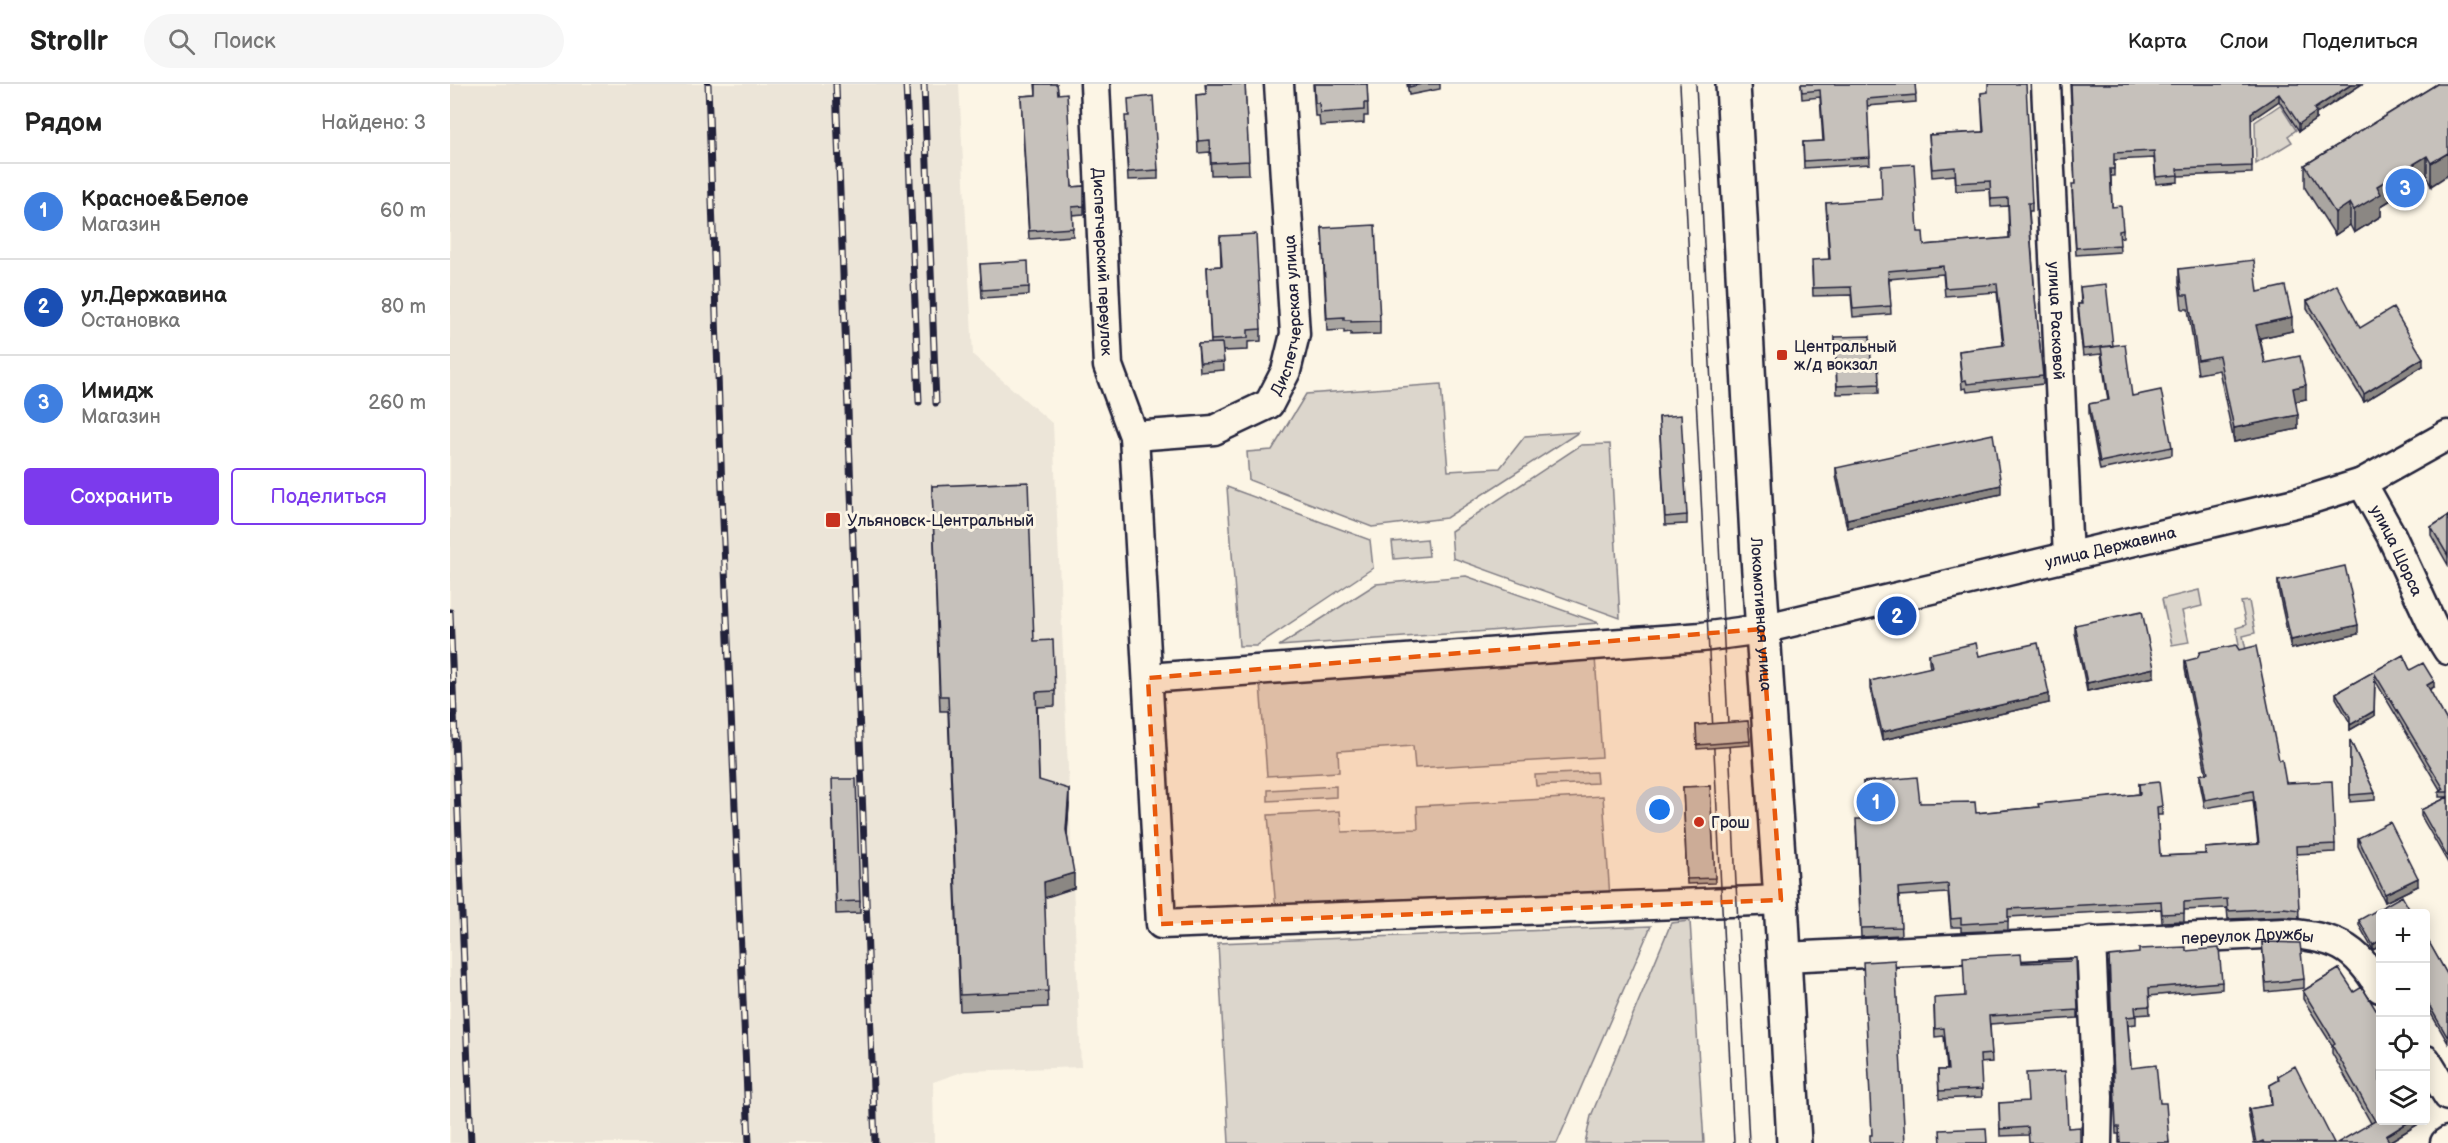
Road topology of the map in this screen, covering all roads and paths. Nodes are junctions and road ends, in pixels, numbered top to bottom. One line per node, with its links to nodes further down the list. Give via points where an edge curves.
1 (1095, 84): 6 (street, Диспетчерский переулок, via 1108,366)
2 (1279, 84): 6 (street, Диспетчерская улица, via 1295,334 1286,371 1269,404 1214,430)
3 (1732, 84): 9 (main road, Локомотивная улица)
4 (2046, 84): 8 (street, улица Расковой)
5 (2448, 435): 7 (street, улица Державина)
6 (1134, 436): 11 (street, Диспетчерский переулок)
7 (2362, 483): 8 (street, улица Державина, via 2308,500); 10 (street, улица Щорса)
8 (2068, 557): 9 (street, улица Державина)
9 (1762, 629): 11 (street, улица Державина); 12 (main road, Локомотивная улица)
10 (2448, 650)
11 (1148, 678): 12 (street, Диспетчерский переулок, via 1161,924)
12 (1781, 900): 14 (main road, Локомотивная улица)
13 (2091, 941): 14 (street, переулок Дружбы); 15 (street, переулок Дружбы, via 2285,933 2319,936 2356,954); 19 (street)
14 (1784, 957): 18 (main road, Локомотивная улица)
15 (2376, 981)
16 (2430, 1067): 17 (street)
17 (2448, 1096)
18 (1794, 1143)
19 (2097, 1143)

